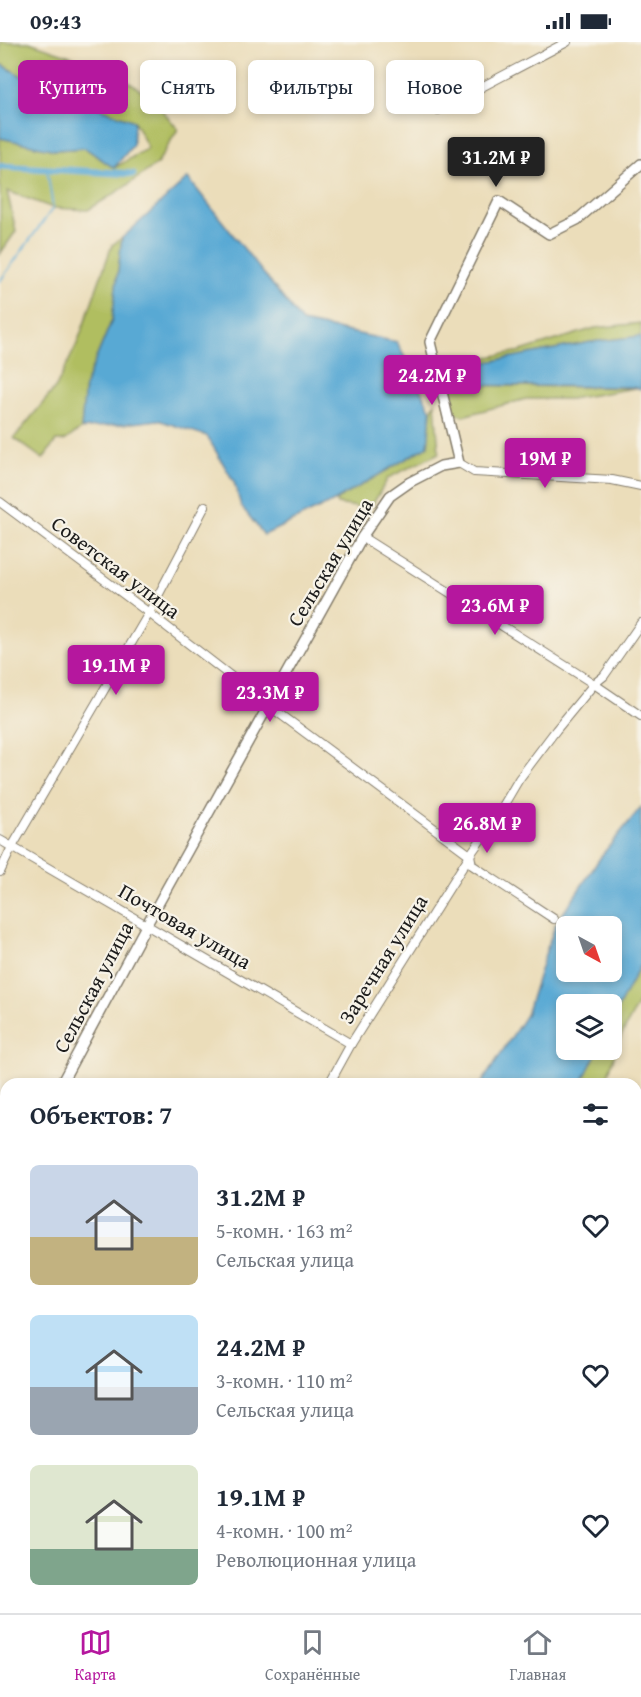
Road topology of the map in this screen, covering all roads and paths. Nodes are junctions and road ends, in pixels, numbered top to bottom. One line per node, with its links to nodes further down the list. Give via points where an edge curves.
1 (567, 42): 2 (street)
2 (484, 86)
3 (641, 164): 4 (street, via 577,220 549,234 499,201 430,342)
4 (459, 463): 5 (street, via 474,472 612,480); 8 (street, Сельская улица, via 441,466 390,496)
5 (641, 486)
6 (0, 502): 9 (street, Советская улица)
7 (205, 506): 9 (street)
8 (362, 537): 11 (street); 12 (street, Сельская улица)
9 (149, 614): 12 (street, Советская улица); 15 (street)
10 (641, 623): 11 (street, Заречная улица, via 604,676)
11 (594, 684): 13 (street); 16 (street, Заречная улица, via 519,779)
12 (268, 705): 16 (street, Советская улица); 19 (street, Сельская улица)
13 (641, 716)
14 (0, 840): 15 (street, Почтовая улица)
15 (12, 847): 17 (street); 19 (street, Почтовая улица)
16 (470, 855): 18 (street, Советская улица, via 472,865); 20 (street, Заречная улица)
17 (0, 872)
18 (554, 918)
19 (147, 924): 20 (street, Почтовая улица); 21 (street, Сельская улица)
20 (351, 1044): 22 (street, Заречная улица)
21 (64, 1078)
22 (332, 1078)

